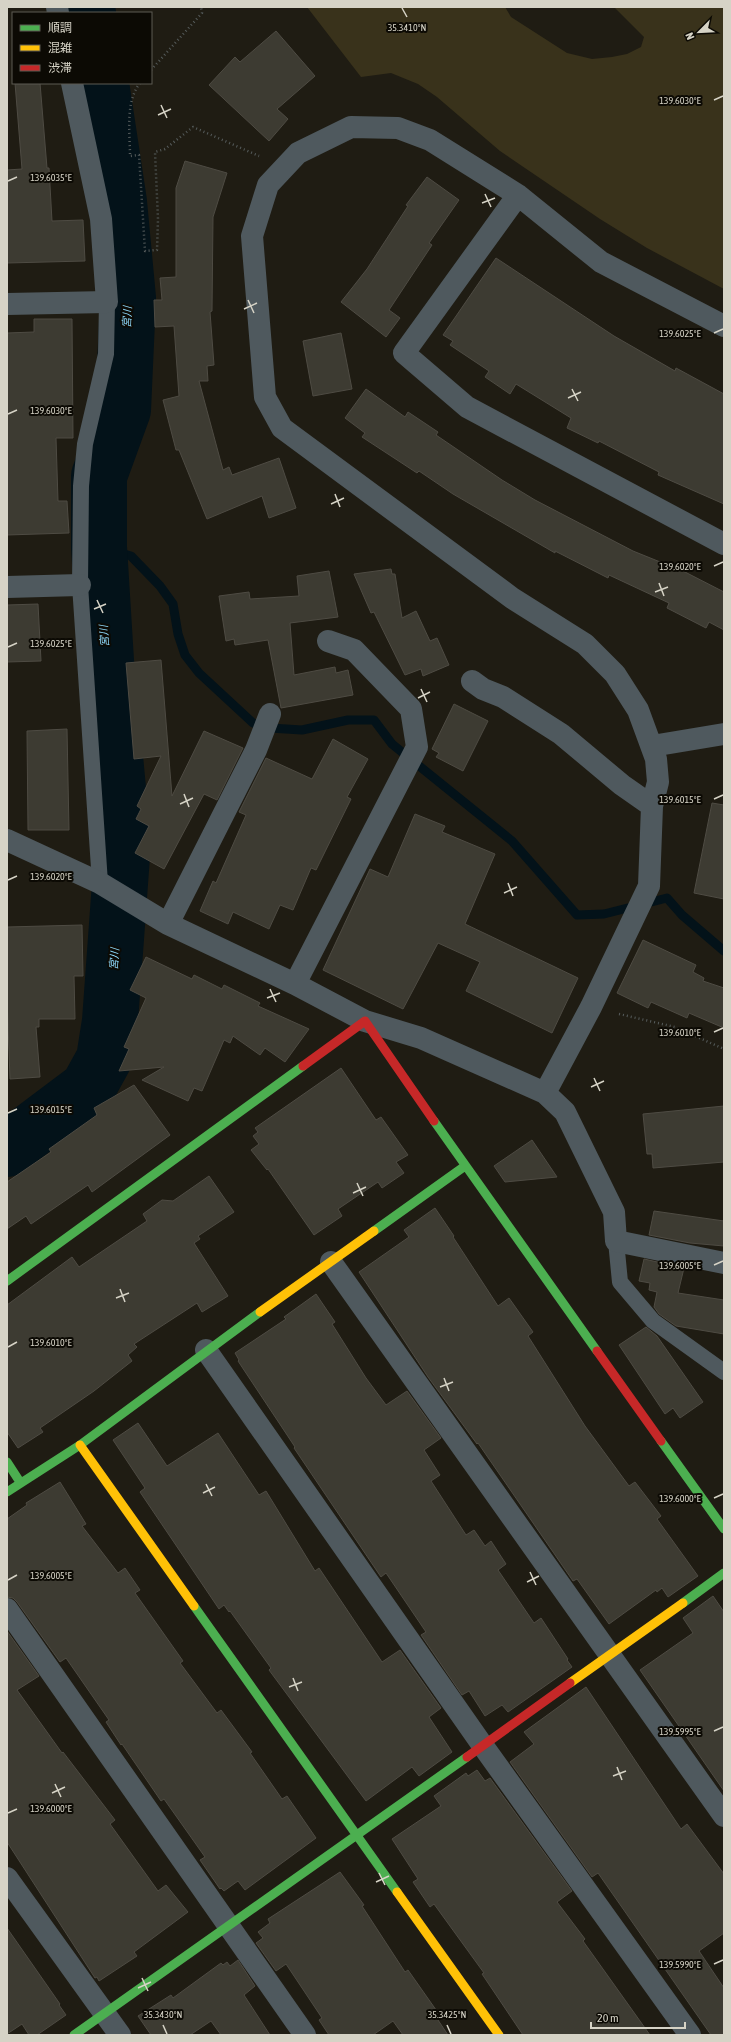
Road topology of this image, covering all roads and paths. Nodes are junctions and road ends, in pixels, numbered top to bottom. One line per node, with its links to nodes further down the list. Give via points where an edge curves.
1 (201, 7): 2 (path, via 202,13)
2 (152, 69)
3 (72, 84): 7 (street, via 101,219)
4 (139, 84): 5 (path, via 133,95 130,156 139,155 145,251 157,250 155,152 165,149 193,127)
5 (264, 159)
6 (518, 195): 9 (street, via 601,262); 10 (street, via 404,353 467,407); 17 (street, via 430,140 398,128 351,127 298,153 268,186 252,236 265,397 282,428 512,598 585,644 616,674 638,710)
7 (107, 302): 8 (street); 11 (lane, via 106,354 85,444 80,486)
8 (7, 304)
9 (724, 326)
10 (724, 544)
11 (80, 584): 12 (street); 20 (lane)
12 (7, 587)
13 (328, 641): 22 (street, via 354,650 411,709 417,747)
14 (472, 681): 18 (street, via 483,689 503,697 561,734 622,785)
15 (269, 717): 21 (street, via 256,750)
16 (724, 734): 17 (street)
17 (652, 746): 18 (street, via 658,782)
18 (652, 806): 23 (street, via 650,886)
19 (7, 840): 20 (street)
20 (103, 885): 21 (street)
21 (164, 922): 22 (street)
22 (295, 984): 24 (street)
23 (591, 1007): 25 (path, via 675,1027); 26 (street)
24 (365, 1021): 26 (street, via 421,1038); 27 (street); 31 (street)
25 (724, 1049)
26 (545, 1093): 28 (street, via 564,1112 614,1212)
27 (465, 1166): 29 (street); 38 (street)
28 (616, 1240): 30 (street); 33 (lane, via 620,1282 653,1321)
29 (331, 1262): 32 (street); 41 (street)
30 (724, 1263)
31 (7, 1281)
32 (206, 1350): 34 (street); 42 (street)
33 (724, 1372)
34 (80, 1445): 36 (street); 44 (street)
35 (7, 1462): 36 (street)
36 (20, 1482): 37 (street)
37 (7, 1492)
38 (724, 1529)
39 (724, 1573): 41 (street)
40 (7, 1609): 46 (street)
41 (610, 1656): 42 (street); 43 (street)
42 (483, 1746): 44 (street); 52 (street)
43 (724, 1816)
44 (357, 1836): 46 (street); 51 (street)
45 (7, 1878): 47 (street)
46 (227, 1926): 47 (street); 50 (street)
47 (104, 2014): 48 (street); 49 (street)
48 (74, 2035)
49 (120, 2035)
50 (304, 2035)
51 (499, 2035)
52 (690, 2035)

